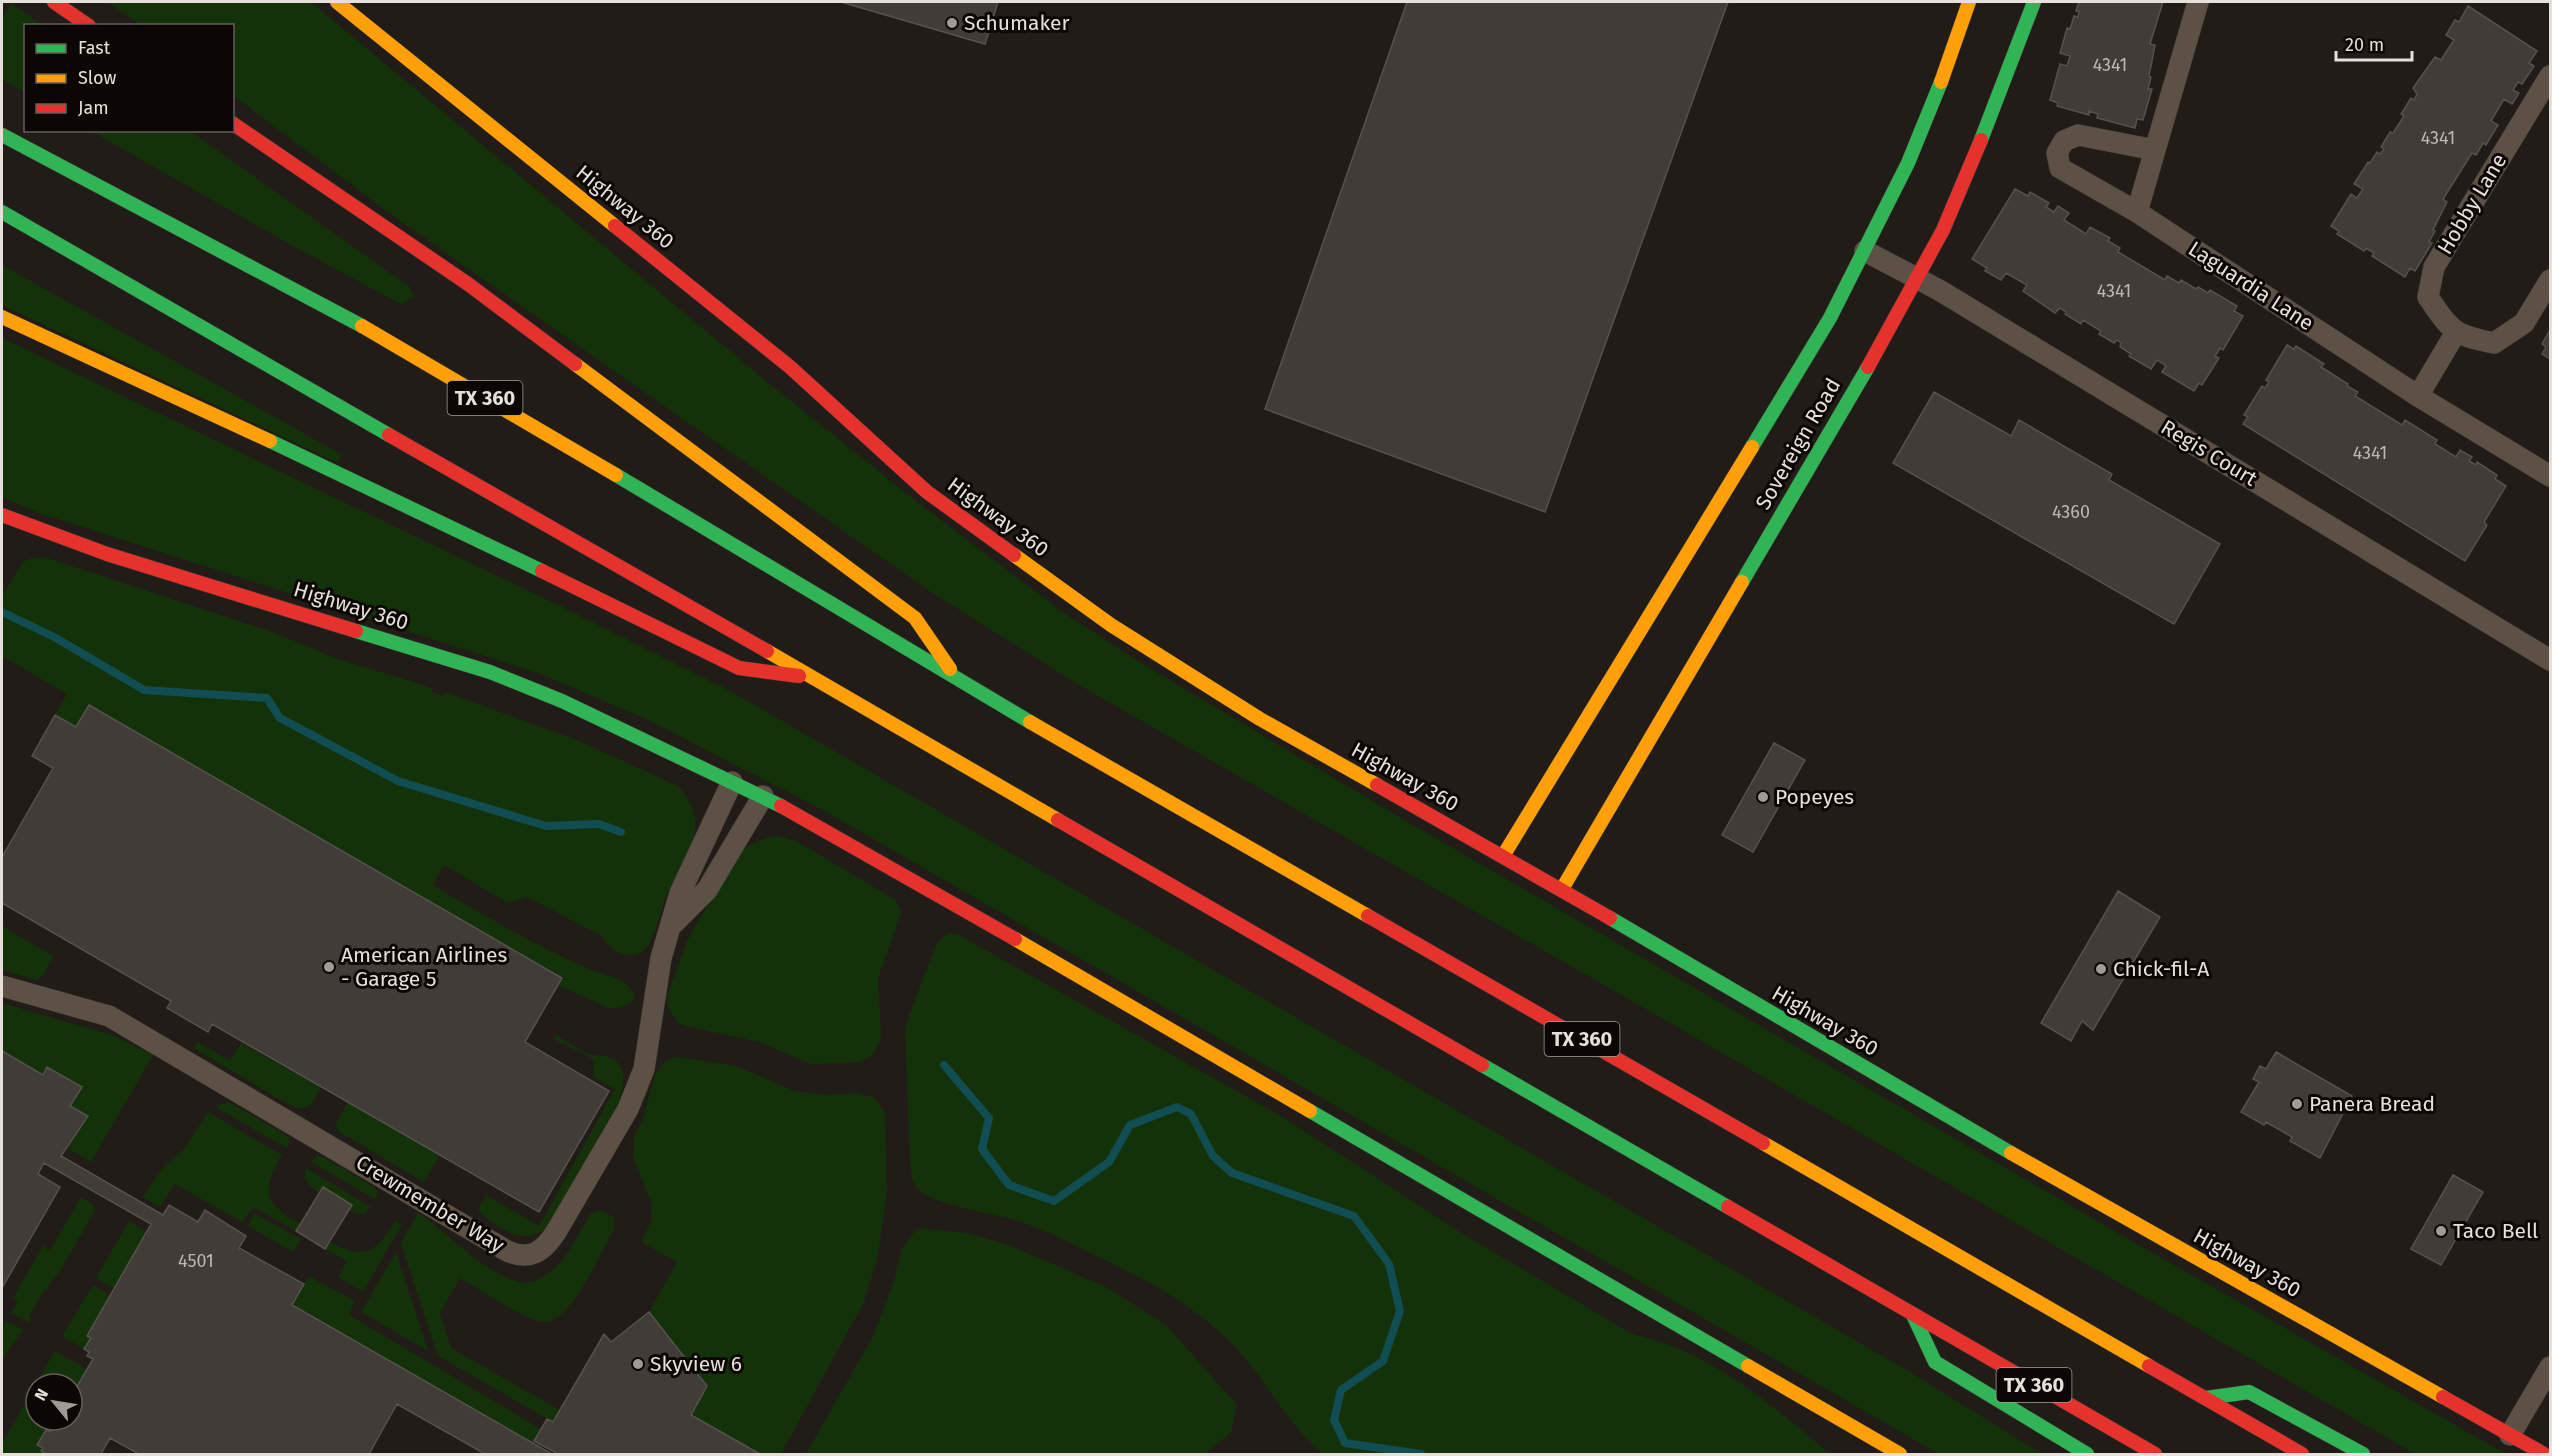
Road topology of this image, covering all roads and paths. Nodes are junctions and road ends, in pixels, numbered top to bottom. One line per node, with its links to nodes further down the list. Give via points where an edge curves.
1 (54, 2): 6 (main road)
2 (337, 2): 26 (main road, Highway 360, via 790,367 927,492 1111,625 1280,730)
3 (1969, 2): 13 (main road, Sovereign Road, via 1908,163)
4 (2034, 2): 14 (main road, Sovereign Road, via 1979,146 1943,230)
5 (2198, 2): 10 (street)
6 (86, 24)
7 (2550, 76): 17 (street, Hobby Lane, via 2434,267 2428,297)
8 (234, 124): 23 (main road, via 468,284 915,618)
9 (2, 135): 23 (main road, TX 360, via 358,324)
10 (2155, 150): 12 (street); 12 (street, Laguardia Lane, via 2078,135 2064,141 2058,153 2060,168)
11 (2, 212): 22 (main road, TX 360)
12 (2137, 212): 18 (street, Laguardia Lane)
13 (1865, 251): 14 (street, Regis Court); 26 (main road, Sovereign Road, via 1830,318)
14 (1917, 277): 21 (street, Regis Court); 27 (main road, Sovereign Road)
15 (2550, 280): 17 (street, via 2524,323 2494,343)
16 (2, 317): 22 (main road, via 369,487 739,668)
17 (2456, 332): 18 (street)
18 (2418, 396): 19 (street, Laguardia Lane)
19 (2550, 477)
20 (2, 515): 24 (main road, Highway 360, via 107,554 490,672)
21 (2550, 660)
22 (815, 679): 30 (main road, TX 360)
23 (958, 680): 32 (main road, TX 360)
24 (732, 782): 25 (main road, Highway 360); 28 (street, Crewmember Way, via 680,893)
25 (763, 796): 28 (street, Crewmember Way, via 707,890); 34 (main road, Highway 360)
26 (1503, 856): 27 (main road, Highway 360)
27 (1562, 889): 33 (main road, Highway 360, via 2076,1191)
28 (673, 924): 29 (street, Crewmember Way, via 661,958 644,1068 628,1109 548,1245 526,1256 507,1251 109,1016)
29 (2, 986)
30 (1913, 1315): 35 (main road, via 1935,1362); 36 (main road, TX 360)
31 (2550, 1367): 33 (street)
32 (2206, 1398): 37 (main road, TX 360); 38 (main road, via 2249,1392)
33 (2510, 1435): 39 (main road, Highway 360)
34 (1900, 1455)
35 (2087, 1455)
36 (2155, 1455)
37 (2302, 1455)
38 (2363, 1455)
39 (2544, 1455)

